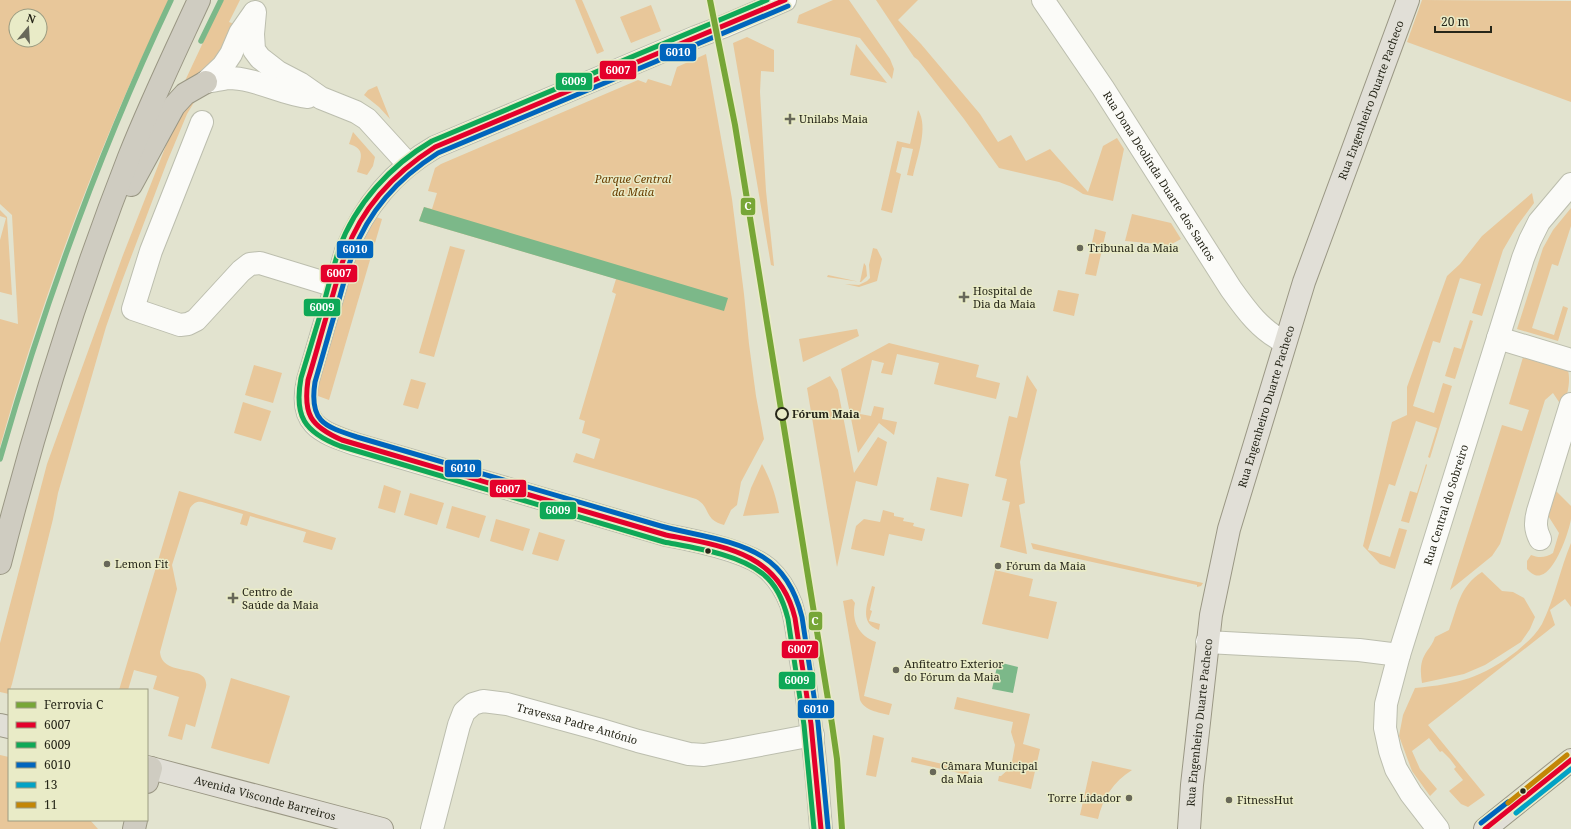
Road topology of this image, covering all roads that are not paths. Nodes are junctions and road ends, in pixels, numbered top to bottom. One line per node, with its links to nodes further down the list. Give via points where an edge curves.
1 (188, 0): 18 (highway, via 133,119 83,249 49,349)
2 (199, 0): 12 (highway, via 135,142)
3 (785, 0): 10 (street, via 435,147)
4 (1043, 0): 15 (street, Rua Dona Deolínda Duarte dos Santos, via 1107,94 1231,289 1267,332)
5 (1408, 0): 15 (main road, Rua Engenheiro Duarte Pacheco, via 1304,282)
6 (258, 6): 7 (street, via 223,66); 8 (street, via 253,34 254,50 278,72)
7 (206, 82): 8 (street, via 228,78 248,81 297,96); 12 (highway, via 180,99 168,115)
8 (321, 98): 10 (street, via 367,119)
9 (202, 122): 13 (street, via 151,251 133,309 180,325 188,324 199,317 250,264 260,263)
10 (408, 164): 13 (street, via 380,192 359,222)
11 (1571, 184): 14 (street, Rua Central do Sobreiro, via 1539,222 1530,240)
12 (89, 265): 20 (highway, via 29,451)
13 (335, 286): 23 (street, via 306,388 306,408 315,425 326,434 355,444 666,535 727,550 767,568 782,584 792,605)
14 (1498, 338): 16 (street); 22 (street, Rua Central do Sobreiro)
15 (1285, 342): 21 (main road, Rua Engenheiro Duarte Pacheco, via 1229,529 1217,582)
16 (1571, 360)
17 (1571, 404): 19 (street, via 1538,511 1535,525)
18 (0, 518)
19 (1540, 539)
20 (0, 563)
21 (1208, 642): 22 (street, via 1359,650); 29 (main road, Rua Engenheiro Duarte Pacheco, via 1192,785)
22 (1398, 655): 30 (street, Rua Central do Sobreiro, via 1386,704 1386,728 1390,751 1403,782)
23 (813, 735): 27 (street, Travessa Padre António, via 728,752 690,754 508,704 483,701 473,704 464,712); 28 (street)
24 (1571, 760): 31 (main road)
25 (148, 772): 26 (main road, Avenida Visconde Barreiros)
26 (382, 829)
27 (432, 829)
28 (821, 829)
29 (1190, 829)
30 (1438, 829)
31 (1485, 829)

